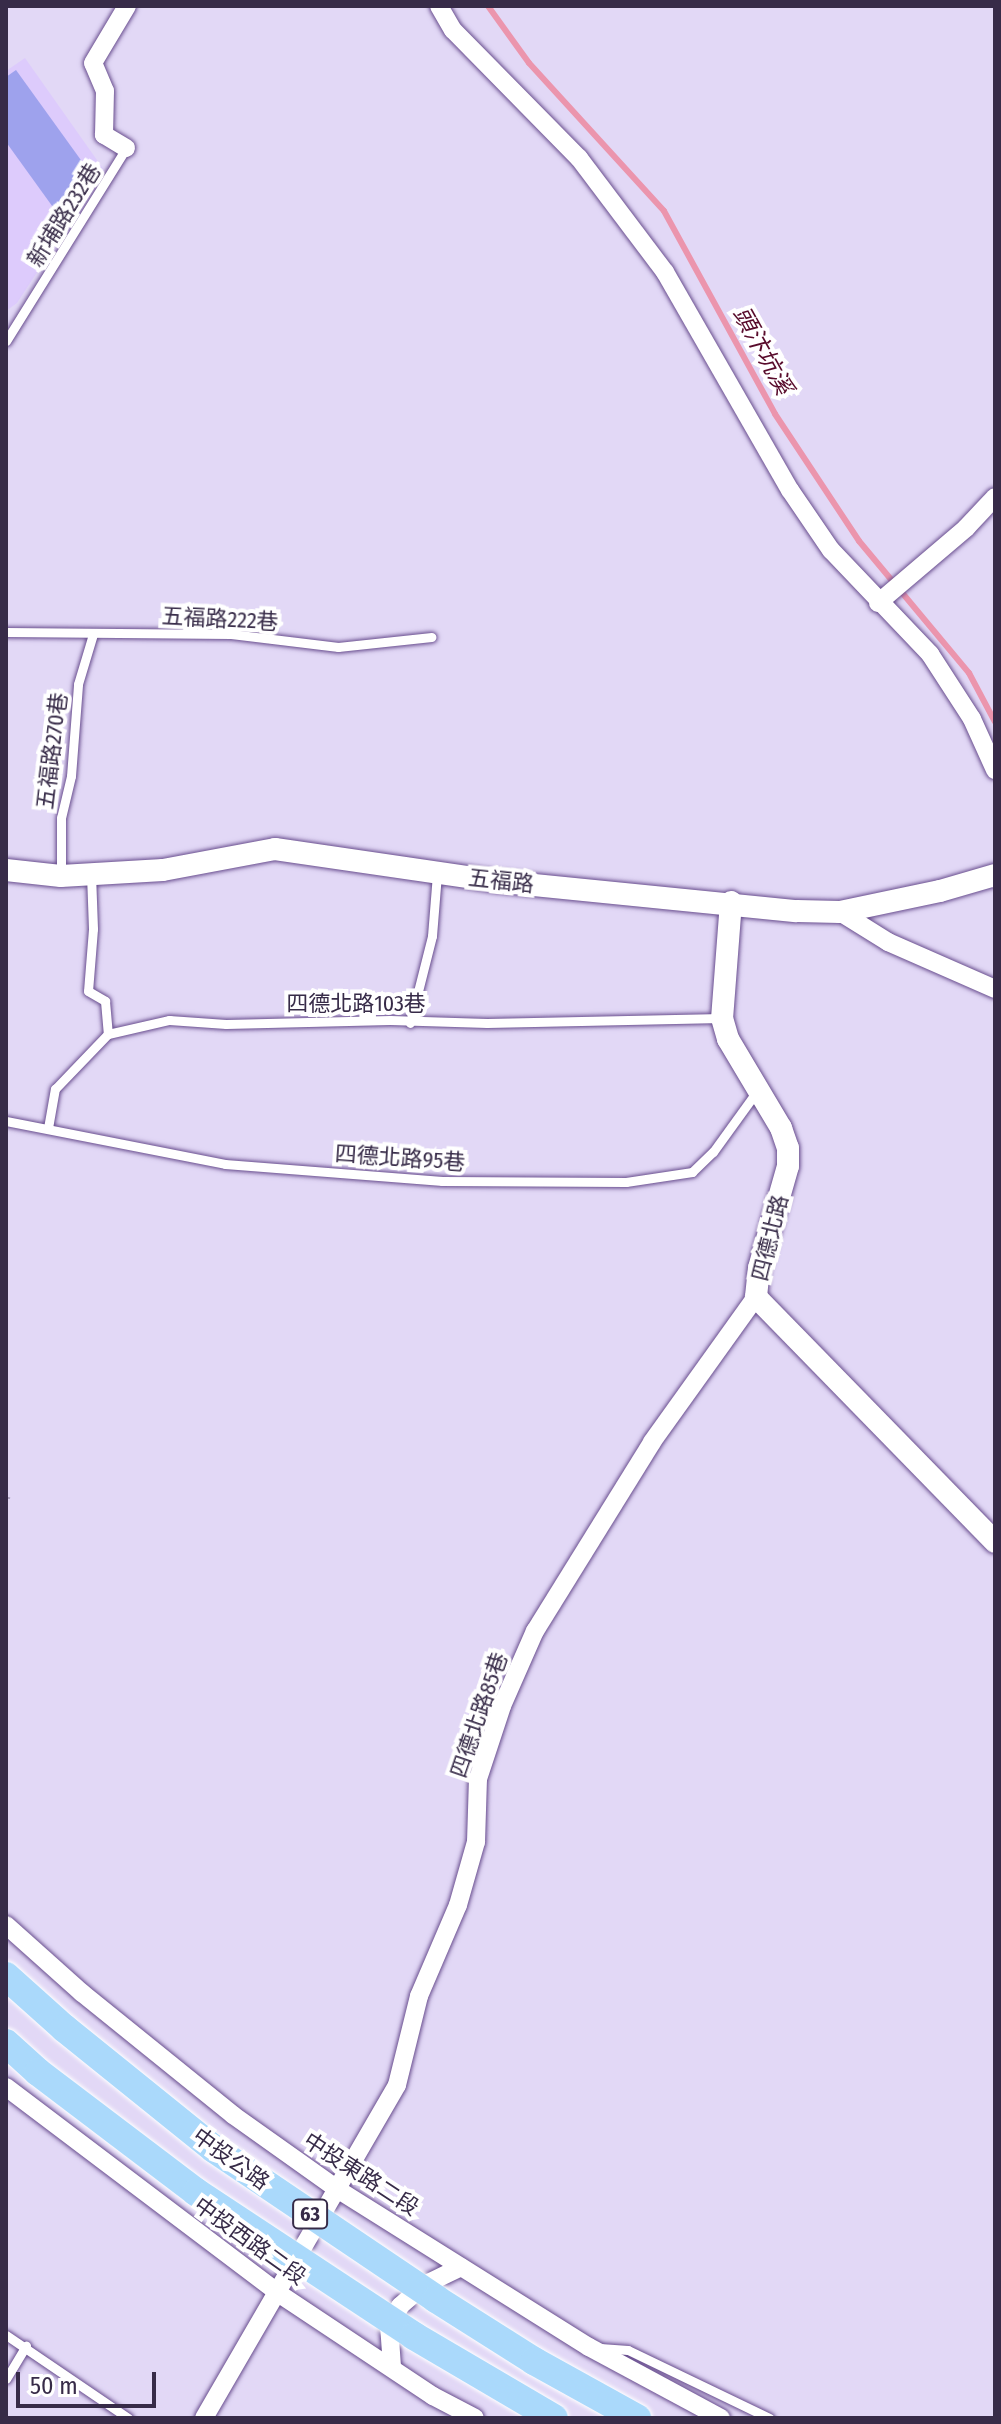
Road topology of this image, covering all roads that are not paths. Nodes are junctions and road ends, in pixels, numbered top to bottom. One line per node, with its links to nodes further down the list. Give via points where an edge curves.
1 (127, 6): 3 (street, via 93,63 105,91 104,135)
2 (439, 6): 6 (street, via 453,30 579,158 665,272 790,490 831,550)
3 (126, 148): 4 (lane, 新埔路232巷)
4 (6, 341)
5 (995, 497): 6 (street)
6 (878, 603): 10 (street, via 930,654 972,719)
7 (6, 632): 8 (lane, 五福路222巷)
8 (93, 634): 9 (lane, 五福路222巷, via 231,634 338,647); 15 (lane, 五福路270巷, via 78,684 71,776 61,818)
9 (431, 637)
10 (995, 770)
11 (6, 870): 15 (street, 五福路)
12 (91, 874): 13 (street, 五福路, via 163,870 275,849); 15 (street, 五福路); 21 (lane, via 88,991 105,1001)
13 (437, 874): 16 (street, 五福路); 20 (lane, via 432,936)
14 (995, 875): 17 (street, 五福路)
15 (61, 876)
16 (731, 902): 17 (street, 五福路); 19 (street, 四德北路)
17 (840, 912): 18 (street, via 888,942)
18 (995, 989)
19 (722, 1018): 20 (lane, 四德北路103巷); 22 (street, 四德北路)
20 (410, 1023): 21 (lane, 四德北路103巷, via 169,1020)
21 (108, 1034): 24 (lane, via 55,1089)
22 (757, 1091): 24 (lane, 四德北路95巷, via 692,1172 626,1182 442,1181 225,1164); 25 (street, 四德北路, via 781,1128 788,1157)
23 (6, 1121): 24 (lane, 四德北路95巷)
24 (48, 1128)
25 (756, 1297): 26 (street, 四德北路); 31 (street, 四德北路85巷, via 652,1442 535,1631 478,1779 476,1842 458,1905 419,1996 397,2085)
26 (995, 1542)
27 (6, 1925): 31 (street, 中投東路二段, via 233,2115)
28 (6, 1976): 45 (main road, 中投公路 / 63, bridge, via 214,2149 436,2299)
29 (6, 2043): 44 (main road, 中投公路 / 63, bridge, via 110,2129 208,2200 414,2336)
30 (6, 2087): 33 (street, 中投西路二段)
31 (337, 2189): 32 (street, 中投東路二段); 33 (street, 四德北路85巷)
32 (461, 2267): 36 (street, 中投東路二段); 37 (street, via 424,2285 400,2306 389,2328)
33 (278, 2293): 37 (street, 中投西路二段); 41 (street, 四德北路85巷)
34 (6, 2335): 35 (lane)
35 (26, 2346): 38 (lane); 40 (lane)
36 (589, 2347): 46 (street, 中投東路二段); 47 (lane, via 628,2350)
37 (392, 2367): 39 (street, 中投西路二段)
38 (6, 2379)
39 (433, 2396): 42 (lane); 43 (street, 中投西路二段)
40 (128, 2418)
41 (204, 2418)
42 (450, 2418)
43 (475, 2418)
44 (554, 2418)
45 (637, 2418)
46 (721, 2418)
47 (769, 2418)

